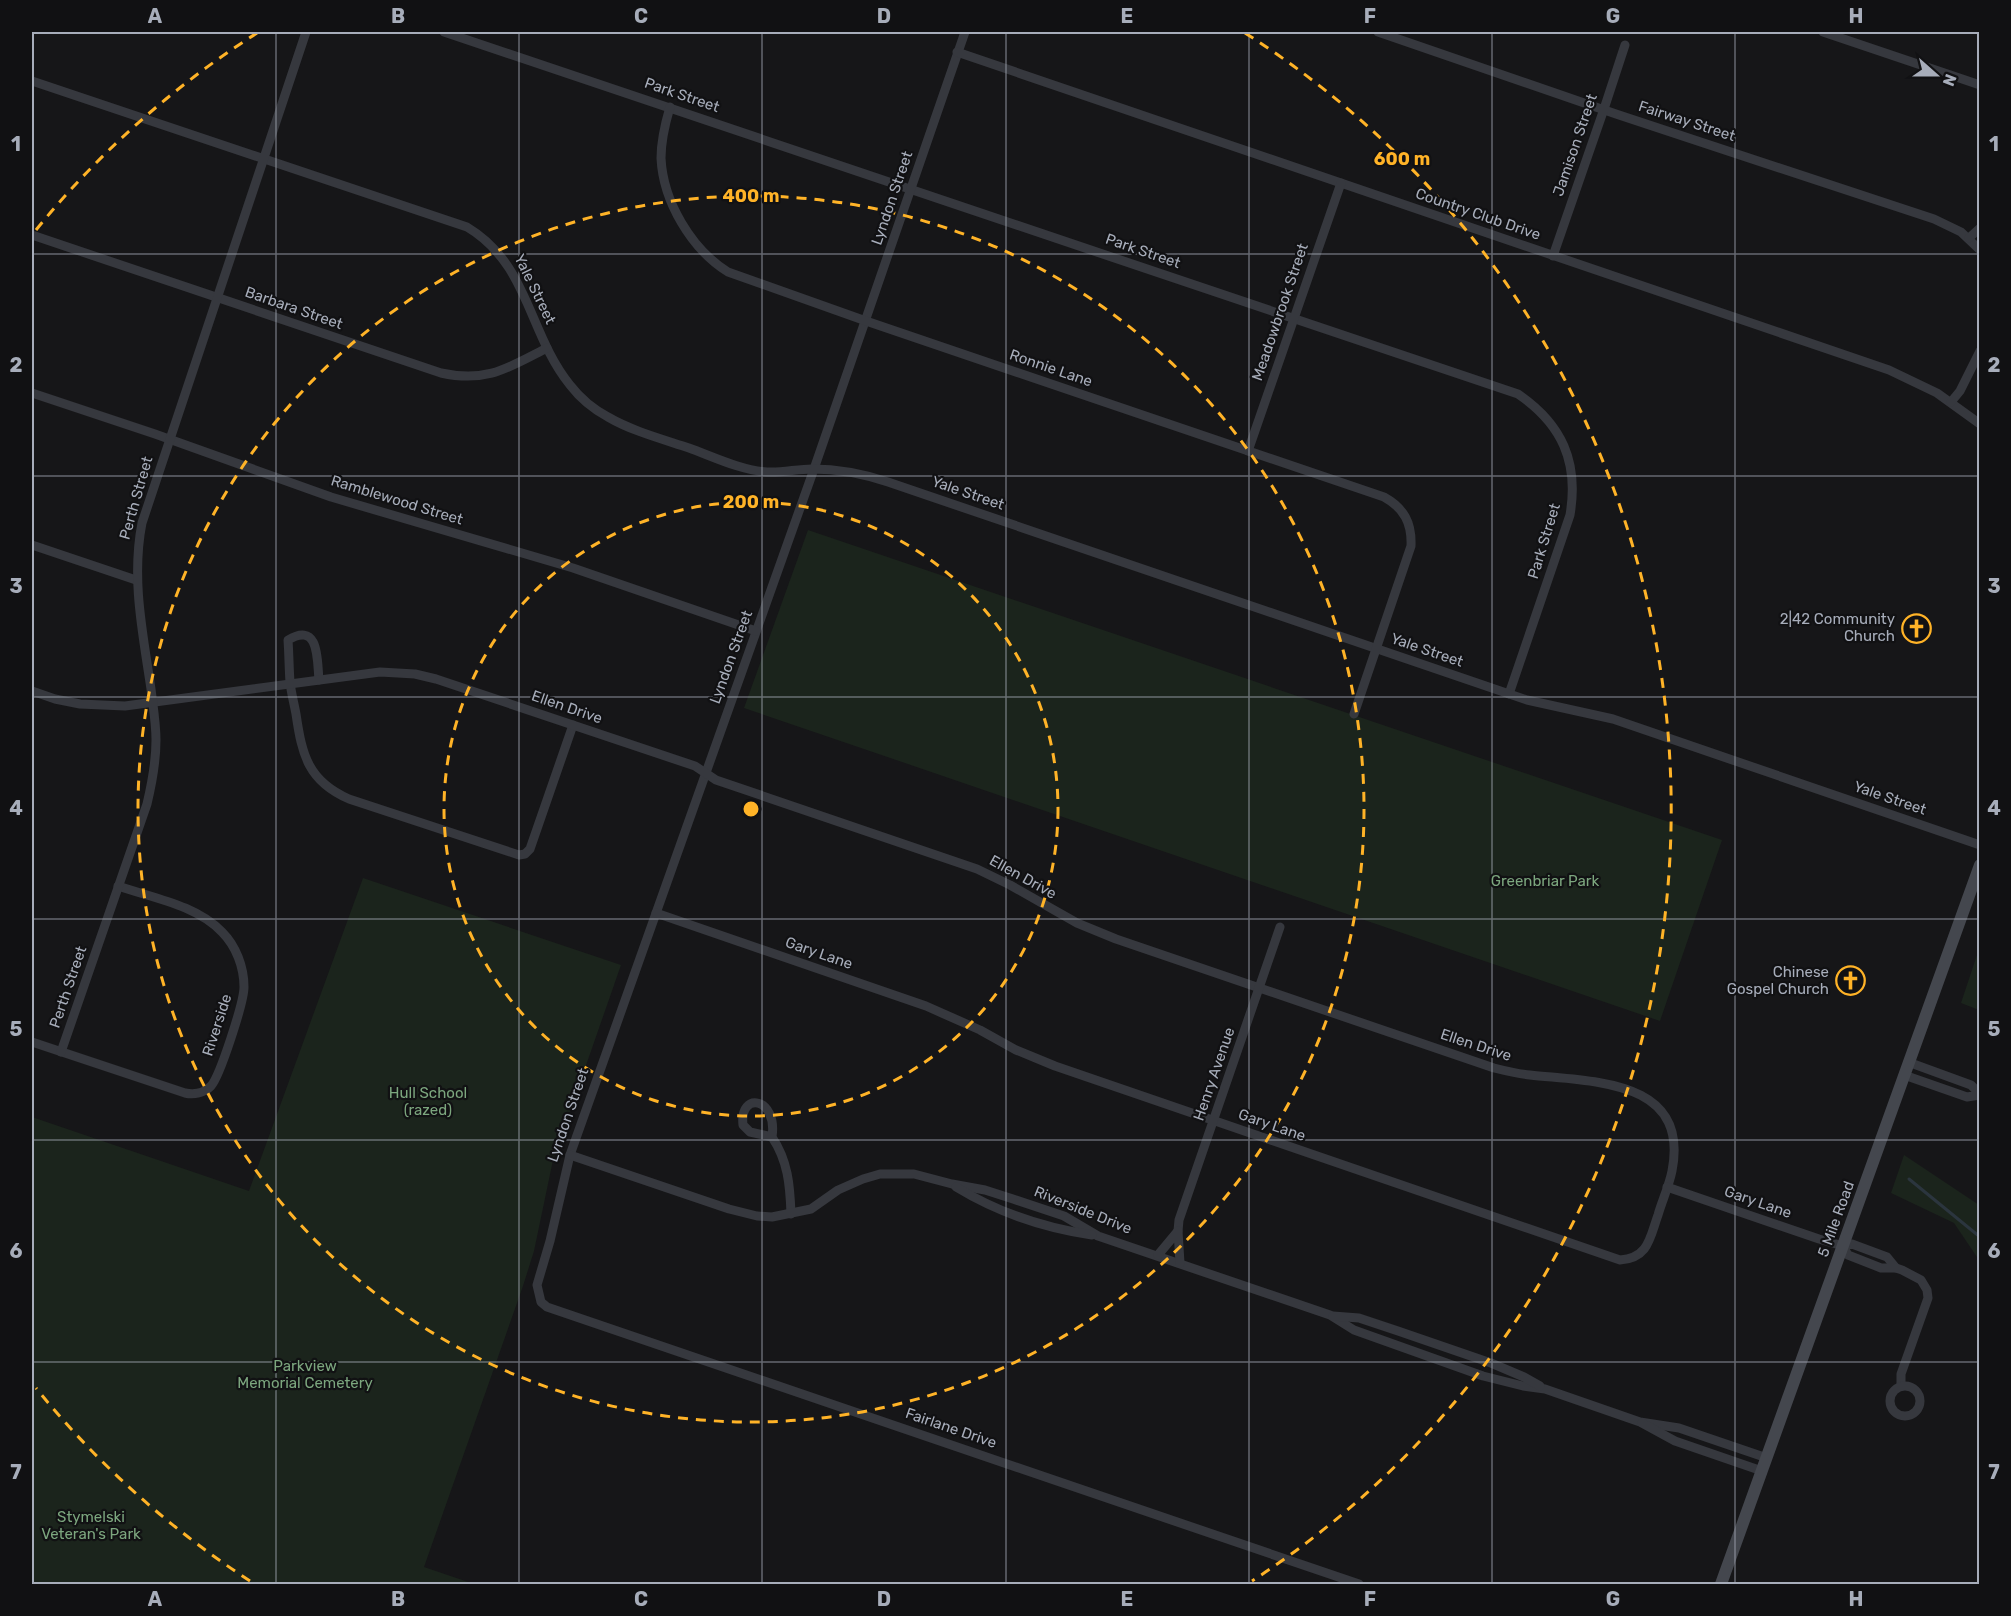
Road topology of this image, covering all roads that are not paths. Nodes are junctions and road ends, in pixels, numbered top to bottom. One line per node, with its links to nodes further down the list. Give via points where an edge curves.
1 (306, 32): 13 (street, Perth Street)
2 (444, 32): 6 (street, Park Street)
3 (965, 32): 8 (street, Lyndon Street)
4 (1378, 32): 12 (street, Fairway Street)
5 (1822, 32): 10 (street)
6 (457, 34): 11 (street, Park Street)
7 (1624, 45): 12 (street, Jamison Street)
8 (957, 52): 14 (street, Country Club Drive); 15 (street, Lyndon Street)
9 (32, 81): 13 (street, Yale Street)
10 (1980, 85)
11 (670, 107): 15 (street, Park Street); 23 (street, Ronnie Lane, via 662,140 663,173 681,221 700,250 737,276)
12 (1604, 110): 18 (street, Fairway Street, via 1934,219); 20 (street, Jamison Street)
13 (264, 159): 21 (street, Perth Street); 24 (street, Yale Street, via 477,232 496,249 514,274)
14 (1341, 183): 20 (street, Country Club Drive); 22 (street, Meadowbrook Street)
15 (911, 188): 22 (street, Park Street); 23 (street, Lyndon Street)
16 (1980, 228): 18 (street)
17 (32, 235): 21 (street, Barbara Street)
18 (1969, 238): 19 (street, Fairway Street)
19 (1980, 250)
20 (1553, 256): 27 (street, Country Club Drive, via 1889,370)
21 (218, 298): 24 (street, Barbara Street, via 455,376 493,374); 29 (street, Perth Street)
22 (1294, 318): 30 (street, Meadowbrook Street); 39 (street, Park Street, via 1518,394 1542,412 1557,432 1572,470 1570,515)
23 (866, 321): 30 (street, Ronnie Lane); 31 (street, Lyndon Street)
24 (547, 348): 31 (street, Yale Street, via 577,393 620,423 748,469)
25 (1980, 351): 27 (street)
26 (32, 393): 29 (street, Ramblewood Street)
27 (1952, 402): 28 (street, Country Club Drive)
28 (1980, 424)
29 (170, 439): 33 (street, Perth Street, via 142,523); 34 (street, Ramblewood Street, via 349,502 573,568)
30 (1248, 451): 35 (street, Ronnie Lane, via 1384,497 1407,517 1411,546)
31 (814, 469): 34 (street, Lyndon Street); 35 (street, Yale Street, via 888,482)
32 (32, 545): 33 (street)
33 (136, 580): 40 (street, Perth Street)
34 (756, 631): 43 (street, Lyndon Street)
35 (1377, 649): 39 (street, Yale Street); 41 (street)
36 (319, 680): 37 (street, Ellen Drive); 37 (street, via 316,646 307,636 299,636 288,640); 42 (street, Ellen Drive, via 380,672 415,674)
37 (290, 684): 40 (street, Ellen Drive); 42 (street, via 303,753 313,772 328,787 349,799 519,855 530,849)
38 (32, 691): 40 (street, Ellen Drive, via 80,704)
39 (1509, 694): 44 (street, Yale Street, via 1613,719)
40 (152, 703): 46 (street, Perth Street, via 156,740 153,780)
41 (1354, 714)
42 (573, 725): 43 (street, Ellen Drive)
43 (705, 772): 47 (street, Lyndon Street); 49 (street, Ellen Drive, via 715,779 977,869 1091,930)
44 (1980, 845)
45 (1980, 864): 52 (main road, 5 Mile Road)
46 (118, 886): 51 (street, Perth Street); 51 (street, Riverside, via 197,914 224,933 243,974 238,1019 214,1082 197,1094)
47 (656, 913): 55 (street, Gary Lane, via 926,1005 1036,1058); 57 (street, Lyndon Street)
48 (1280, 927): 49 (street, Henry Avenue)
49 (1260, 988): 55 (street, Henry Avenue); 59 (street, Ellen Drive, via 1494,1068 1598,1081 1640,1094 1660,1108 1674,1137)
50 (32, 1042): 51 (street)
51 (61, 1052)
52 (1908, 1062): 53 (main road, 5 Mile Road); 54 (street, via 1971,1085)
53 (1904, 1075): 54 (street, via 1967,1097); 63 (main road, 5 Mile Road)
54 (1980, 1095)
55 (1213, 1121): 59 (street, Gary Lane, via 1620,1260 1636,1257 1646,1248); 61 (street, Henry Avenue)
56 (772, 1137): 60 (street, via 787,1167)
57 (570, 1155): 60 (street, Riverside Drive, via 743,1213 772,1217); 66 (street, Lyndon Street, via 537,1285)
58 (952, 1184): 60 (street, Riverside Drive, via 914,1174 880,1174 838,1190 811,1209); 62 (street, Riverside Drive, via 986,1190 1064,1216); 62 (street, via 982,1202 1021,1217 1061,1231)
59 (1667, 1186): 63 (street, Gary Lane)
60 (791, 1214)
61 (1178, 1231): 64 (street, Henry Avenue); 65 (street, Henry Avenue)
62 (1098, 1236): 64 (street, Riverside Drive)
63 (1843, 1246): 68 (street, Gary Lane, via 1848,1255 1881,1268 1896,1268 1921,1280 1927,1290 1928,1298 1901,1374); 71 (main road, 5 Mile Road)
64 (1158, 1255): 65 (street, Riverside Drive)
65 (1180, 1263): 67 (street, Riverside Drive)
66 (538, 1295): 73 (street, Fairlane Drive, via 548,1307)
67 (1330, 1316): 69 (street, Riverside Drive, via 1354,1330 1472,1372); 69 (street, Riverside Drive, via 1359,1318 1398,1331 1491,1363)
68 (1901, 1386)
69 (1545, 1389): 70 (street, Riverside Drive)
70 (1640, 1422): 71 (street, Riverside Drive, via 1679,1428); 72 (street, Riverside Drive, via 1675,1441)
71 (1767, 1458): 72 (main road, 5 Mile Road)
72 (1762, 1471): 74 (main road, 5 Mile Road)
73 (1359, 1584)
74 (1721, 1584)

